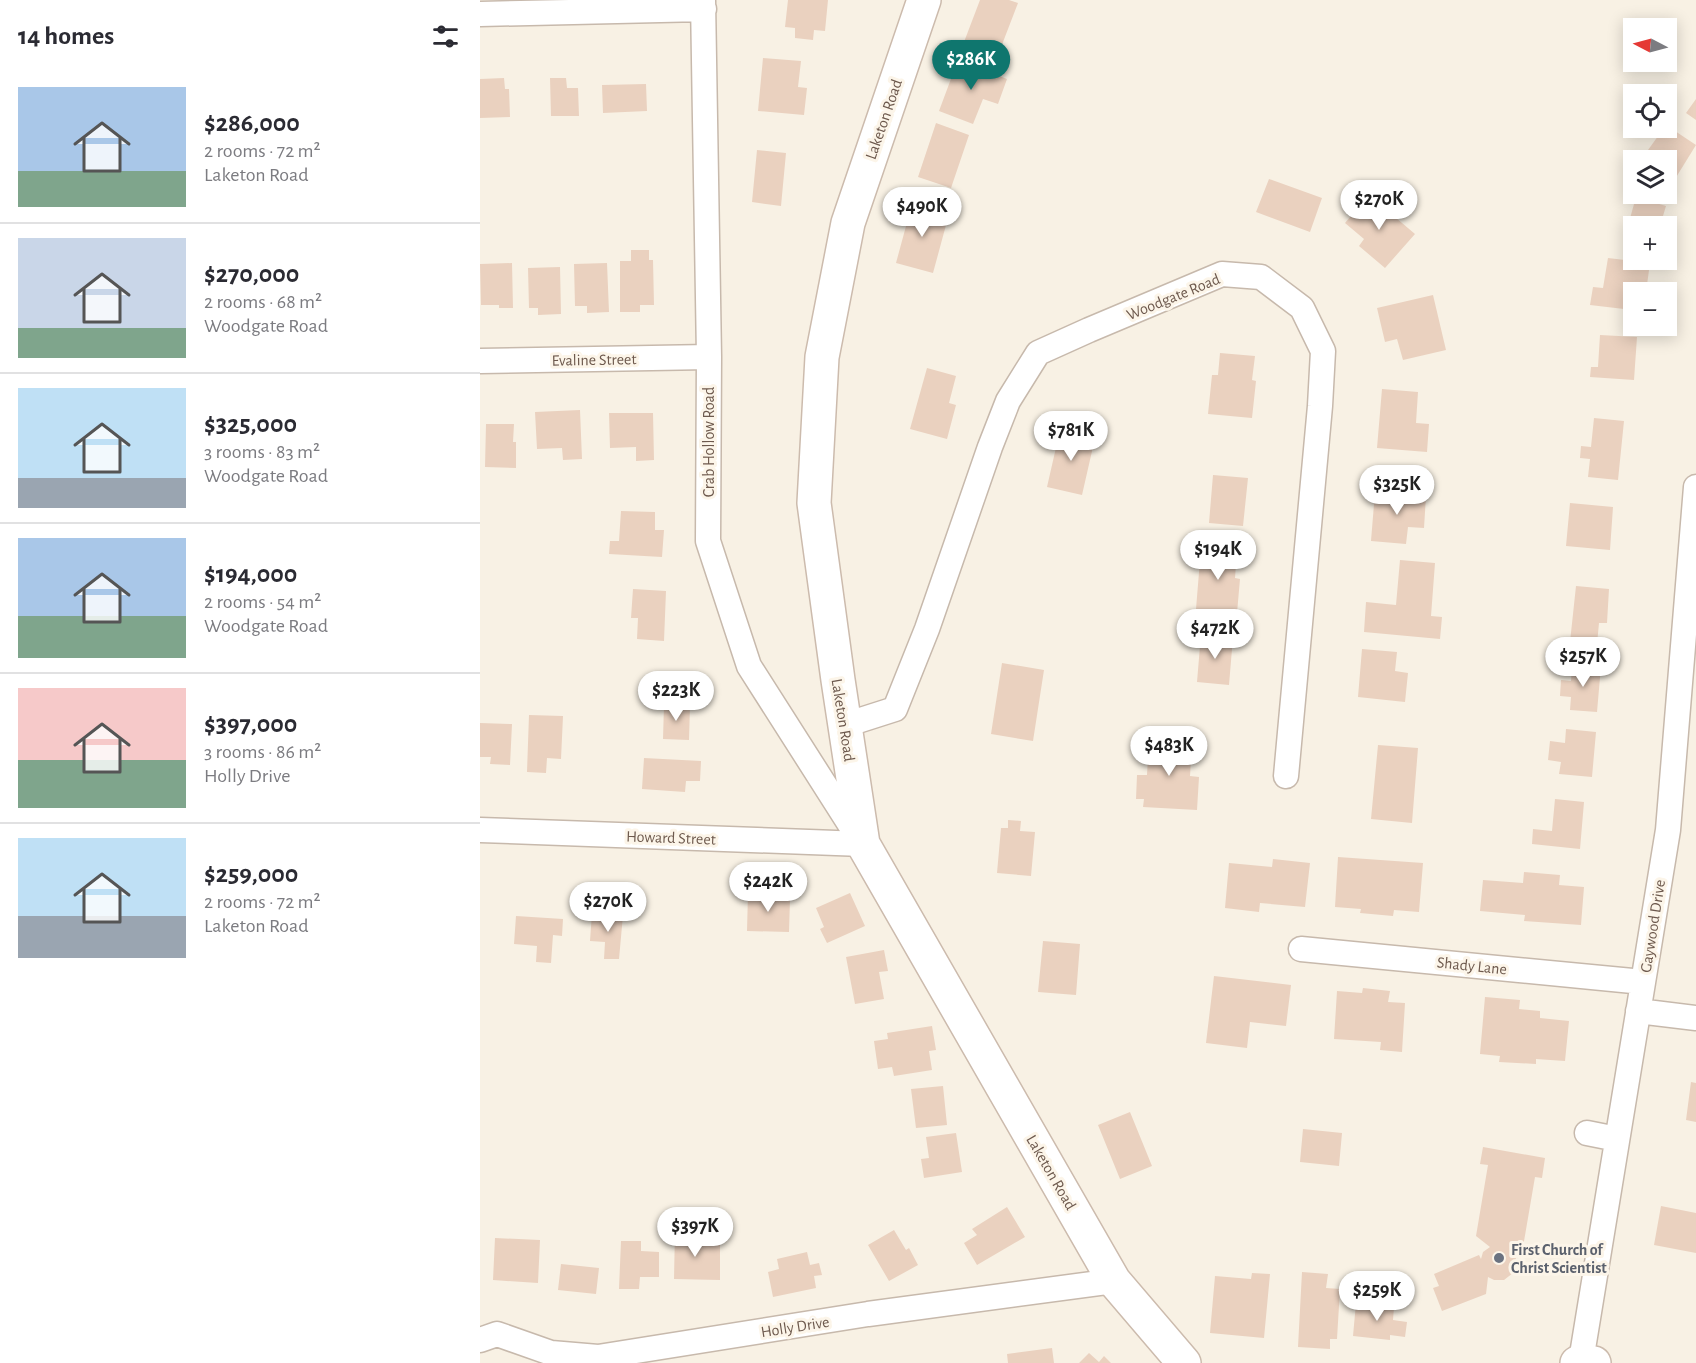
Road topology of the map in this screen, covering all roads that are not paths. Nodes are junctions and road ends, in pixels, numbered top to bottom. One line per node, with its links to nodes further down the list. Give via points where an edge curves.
1 (924, 0): 7 (street, Laketon Road, via 848,223 822,357 814,503)
2 (704, 4): 3 (street); 4 (street, Crab Hollow Road)
3 (480, 14)
4 (709, 357): 5 (street, Evaline Street); 10 (street, Crab Hollow Road, via 708,541 749,666)
5 (480, 361)
6 (1696, 487): 12 (street, Gaywood Drive, via 1668,830)
7 (845, 725): 8 (street, Woodgate Road, via 895,708 1008,401 1038,353 1222,274 1261,277 1302,308 1323,351); 10 (street, Laketon Road)
8 (1286, 776)
9 (480, 830): 10 (street, Howard Street)
10 (863, 844): 17 (street, Laketon Road)
11 (1301, 949): 12 (street, Shady Lane)
12 (1643, 982): 13 (street, Gaywood Drive)
13 (1638, 1011): 14 (street); 16 (street, Gaywood Drive)
14 (1696, 1018)
15 (1587, 1133): 16 (street)
16 (1617, 1139): 19 (street, Gaywood Drive)
17 (1114, 1281): 18 (street, Holly Drive, via 868,1314 598,1357 551,1353 496,1334); 20 (street, Laketon Road)
18 (480, 1340)
19 (1584, 1362)
20 (1184, 1363)

